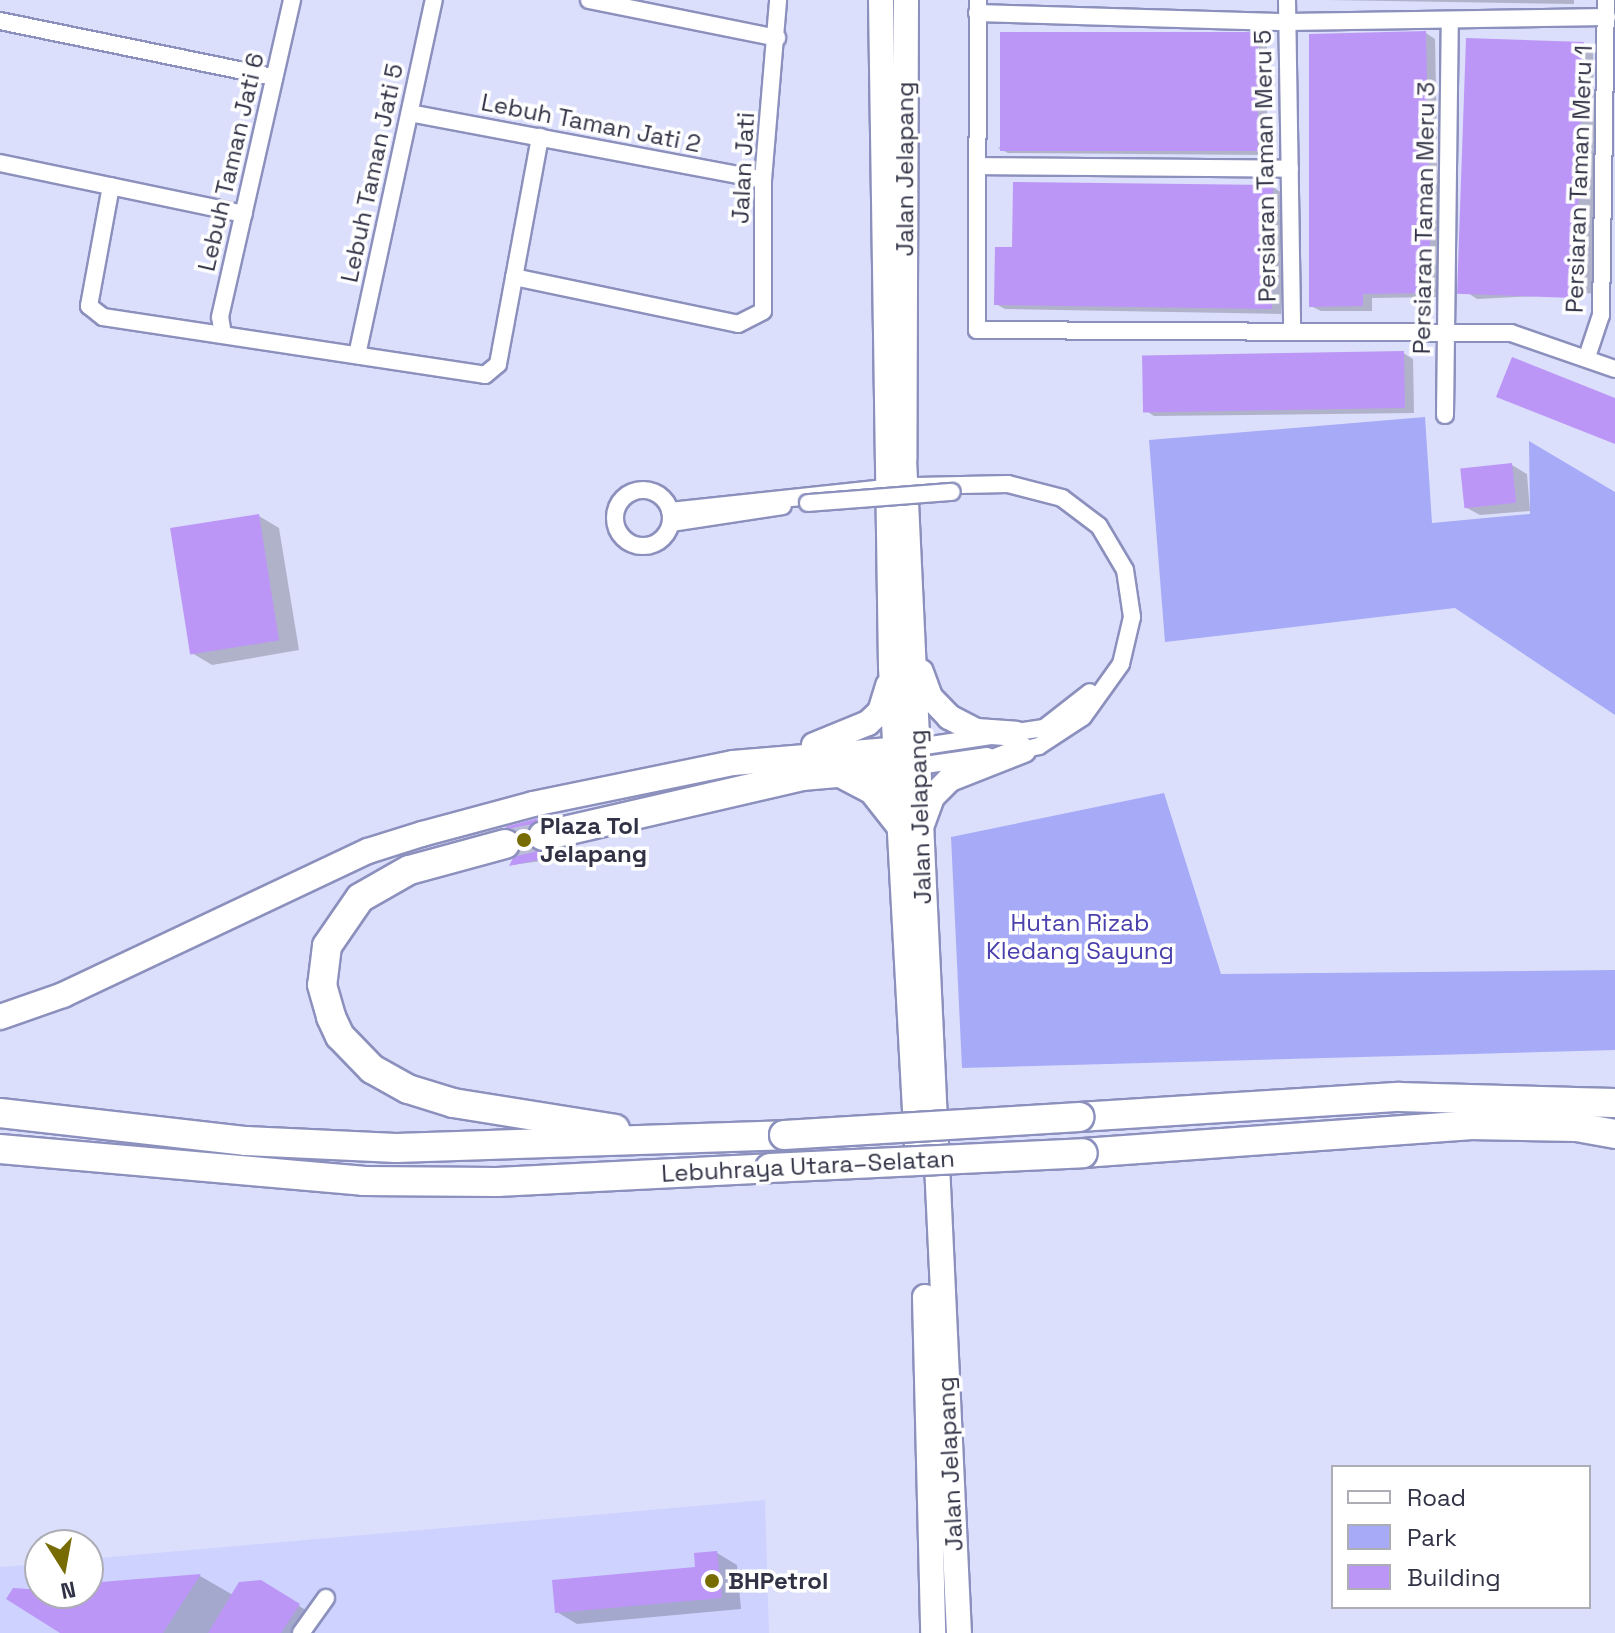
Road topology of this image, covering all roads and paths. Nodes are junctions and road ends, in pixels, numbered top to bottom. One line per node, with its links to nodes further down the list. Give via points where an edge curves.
1 (292, 0): 15 (street, Lebuh Taman Jati 6)
2 (434, 0): 16 (street, Lebuh Taman Jati 5)
3 (589, 0): 8 (street)
4 (778, 0): 14 (street, Jalan Jati)
5 (881, 0): 33 (main road, Jalan Jelapang)
6 (906, 0): 32 (main road, Jalan Jelapang, via 904,459)
7 (1287, 0): 13 (street, Persiaran Taman Meru 5)
8 (648, 6): 14 (street)
9 (978, 6): 13 (street); 19 (street)
10 (1606, 8): 12 (street); 29 (street, Persiaran Taman Meru 1, via 1601,315)
11 (0, 21): 15 (street)
12 (1450, 21): 13 (street); 26 (street, Persiaran Taman Meru 3)
13 (1287, 22): 20 (street, Persiaran Taman Meru 5)
14 (777, 38): 21 (street, Jalan Jati)
15 (274, 77): 23 (street, Lebuh Taman Jati 6)
16 (410, 113): 17 (street, Lebuh Taman Jati 2); 28 (street, Lebuh Taman Jati 5)
17 (540, 137): 21 (street, Lebuh Taman Jati 2); 24 (street)
18 (0, 163): 22 (street)
19 (977, 166): 20 (street); 25 (street, via 977,330)
20 (1290, 169): 25 (street, Persiaran Taman Meru 5)
21 (763, 180): 24 (street, Jalan Jati, via 763,311 738,324)
22 (111, 186): 23 (street); 27 (street, via 89,306 119,320)
23 (244, 214): 27 (street, Lebuh Taman Jati 6, via 220,317)
24 (514, 277): 28 (street, via 498,364 485,375)
25 (1292, 332): 26 (street)
26 (1446, 332): 29 (street, via 1524,334); 31 (street, Persiaran Taman Meru 3)
27 (223, 335): 28 (street)
28 (357, 355)
29 (1587, 357): 30 (street)
30 (1615, 369)
31 (1445, 415)
32 (915, 655): 34 (main road, via 930,697 949,717); 36 (main road, Jalan Jelapang)
33 (891, 667): 35 (main road, via 880,712 868,723); 36 (main road, Jalan Jelapang)
34 (1020, 742): 34 (street, bridge, via 1094,688 1122,632 1120,585 1103,545 1065,510 1025,496 952,492 670,517 876,489 985,483 1042,492 1090,516 1119,554 1129,585 1132,617 1121,664 1083,717 1039,746); 36 (street); 38 (main road, via 941,786)
35 (777, 757): 36 (main road); 41 (main road, via 533,804 368,851 63,995)
36 (907, 757): 37 (highway); 38 (main road, Jalan Jelapang)
37 (837, 771): 38 (highway, via 873,790); 39 (highway)
38 (910, 829): 49 (main road, Jalan Jelapang); 50 (main road, Jalan Jelapang)
39 (543, 836)
40 (505, 844): 45 (highway, via 409,870 360,898 340,920 327,946 322,985 340,1036 372,1069 408,1089 453,1103 609,1128)
41 (0, 1017)
42 (1615, 1103): 45 (highway, Lebuhraya Utara–Selatan, bridge, via 1399,1097)
43 (0, 1113): 45 (highway, Lebuhraya Utara–Selatan, via 158,1133 382,1147)
44 (1615, 1134): 46 (highway, Lebuhraya Utara–Selatan, bridge, via 1576,1127 1469,1125 1083,1153 497,1182 363,1181)
45 (727, 1138)
46 (1, 1149)
47 (326, 1598): 48 (street)
48 (301, 1633)
49 (933, 1633)
50 (959, 1633)

